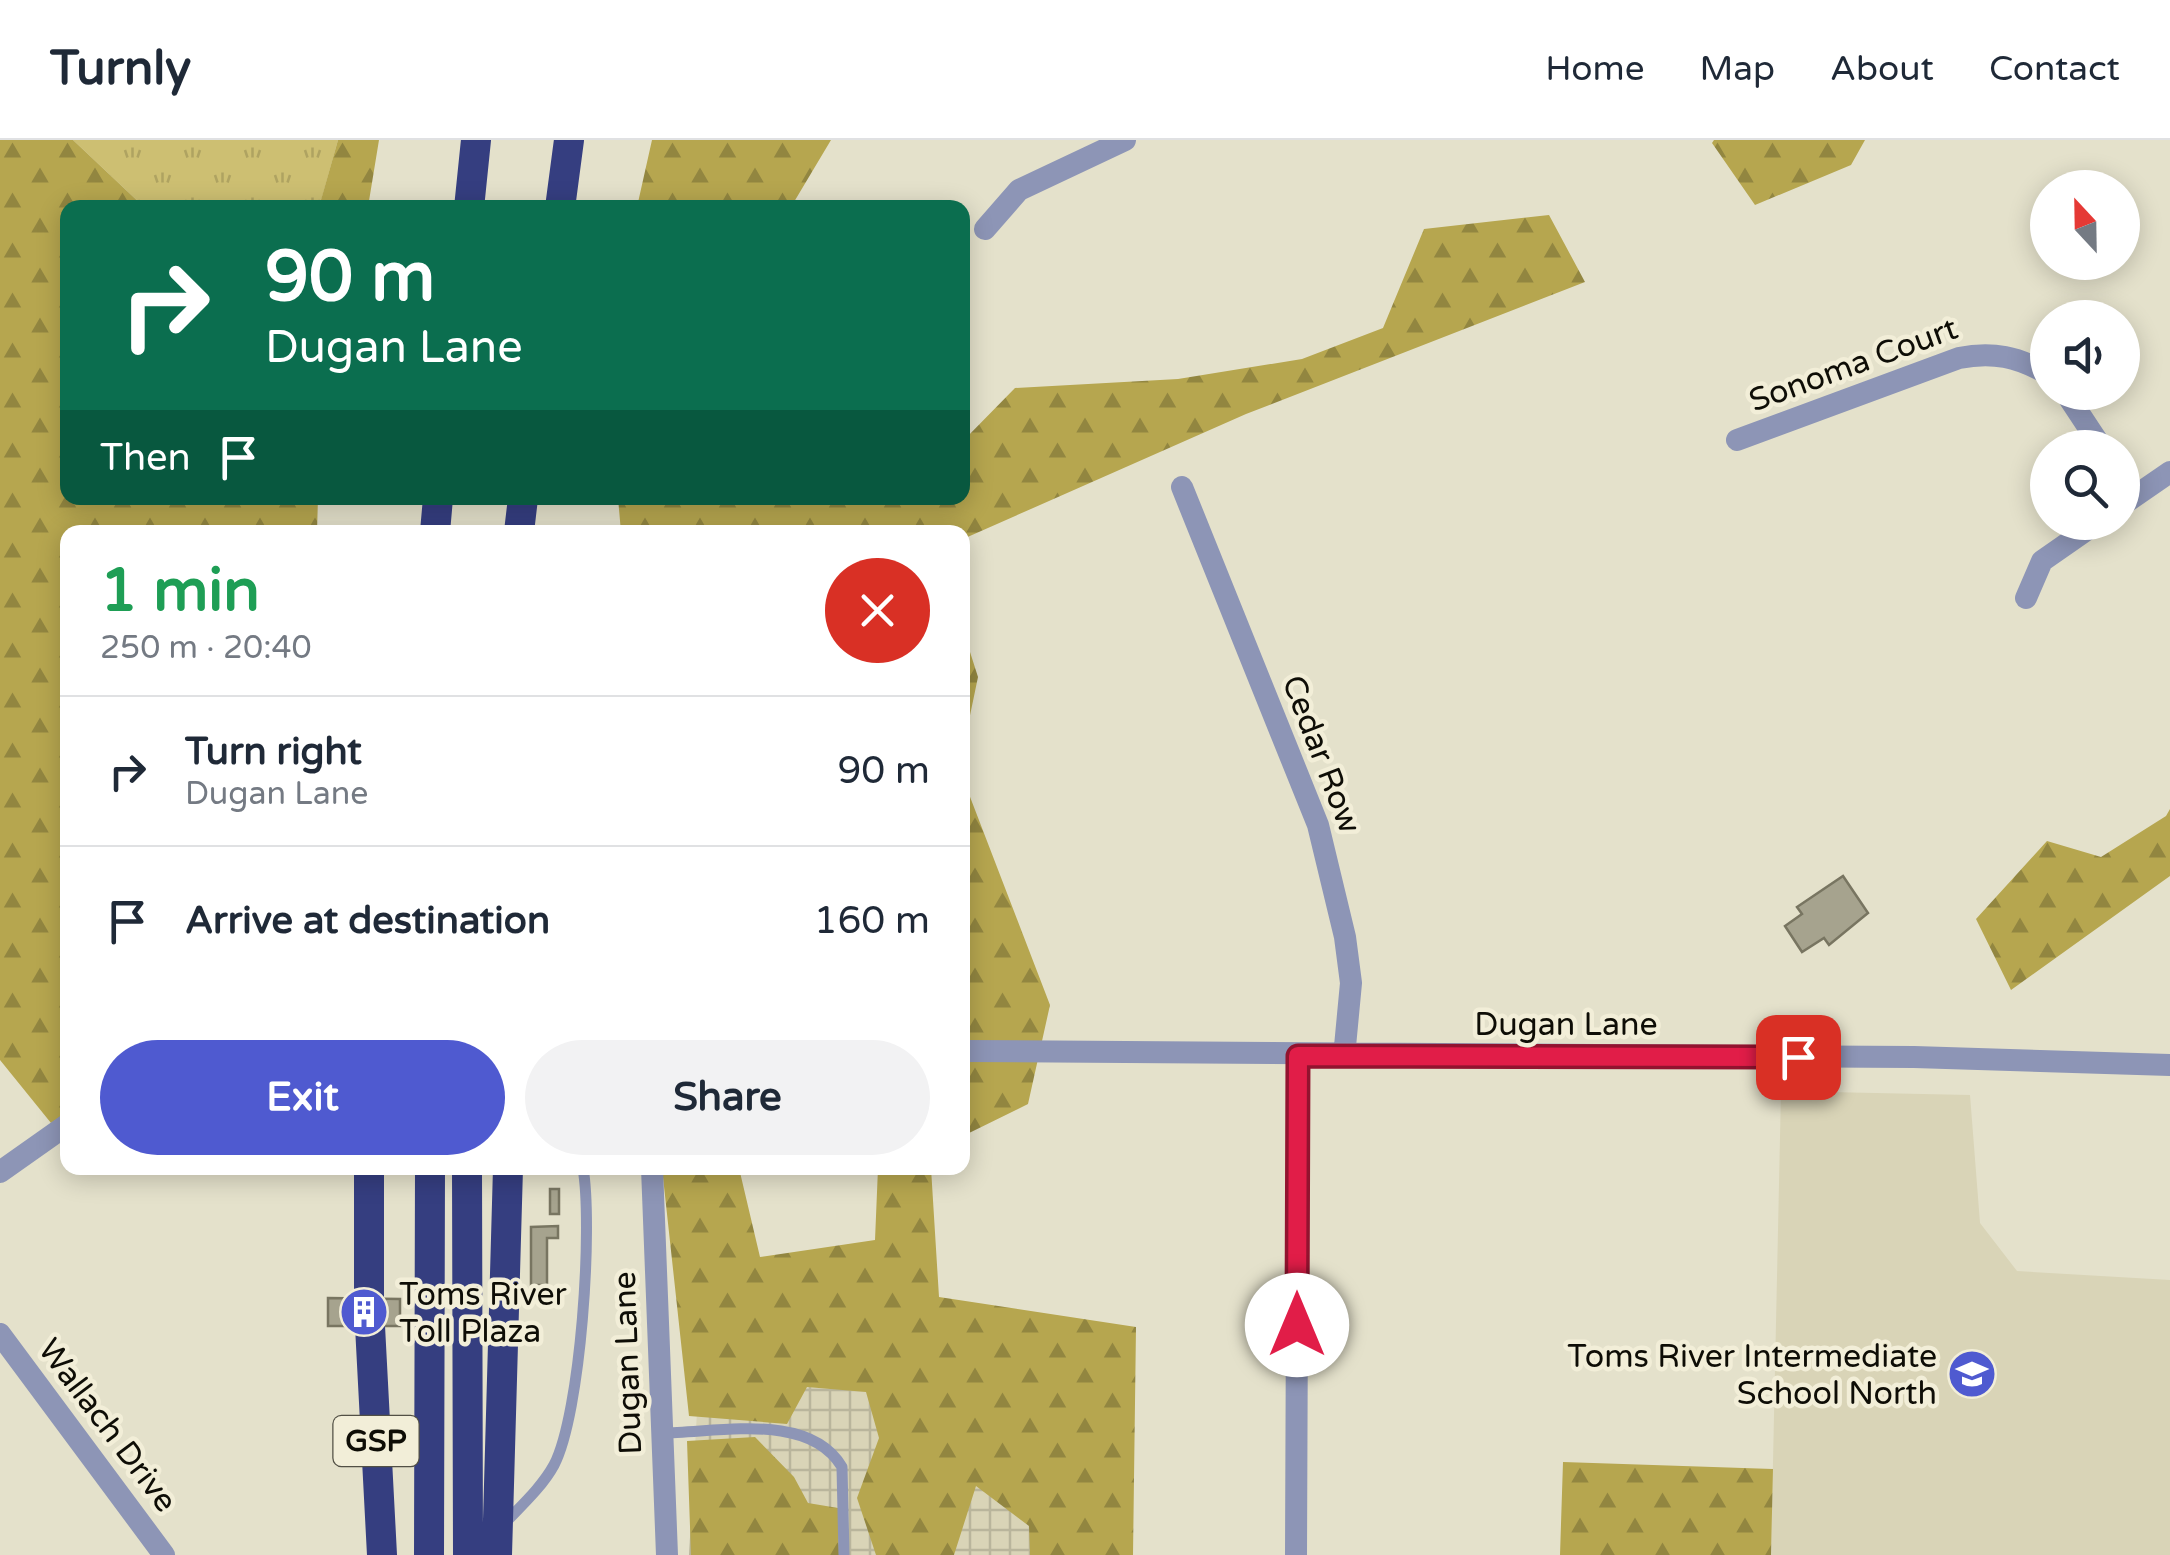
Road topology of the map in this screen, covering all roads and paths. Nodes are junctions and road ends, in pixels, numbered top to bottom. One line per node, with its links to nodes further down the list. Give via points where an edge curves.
1 (476, 140): 4 (highway)
2 (570, 140): 5 (highway)
3 (1125, 140): 6 (street, via 1019,190)
4 (470, 200)
5 (561, 200)
6 (985, 229)
7 (2030, 366): 8 (street, Sonoma Court, via 2006,356 1970,356)
8 (1737, 440)
9 (2170, 472): 10 (street)
10 (2140, 486)
11 (1182, 487): 16 (street, Cedar Row, via 1318,825 1346,936 1351,983)
12 (2073, 540): 13 (street, via 2042,562)
13 (2026, 598)
14 (970, 1051): 15 (street, Dugan Lane)
15 (1298, 1056): 16 (street, Dugan Lane); 35 (street)
16 (1344, 1057): 17 (street, Dugan Lane)
17 (2170, 1064)
18 (60, 1130): 19 (street)
19 (0, 1172)
20 (369, 1175): 30 (highway, GSP)
21 (430, 1175): 31 (highway)
22 (467, 1175): 32 (highway)
23 (508, 1175): 28 (highway)
24 (584, 1175): 28 (lane, via 587,1276 568,1430 554,1466)
25 (652, 1175): 27 (street, Dugan Lane)
26 (0, 1334): 29 (street, Wallach Drive)
27 (662, 1433): 33 (street, Dugan Lane); 34 (lane, via 774,1431 813,1438 842,1467)
28 (498, 1543)
29 (164, 1555)
30 (382, 1555)
31 (428, 1555)
32 (468, 1555)
33 (666, 1555)
34 (844, 1555)
35 (1296, 1555)

